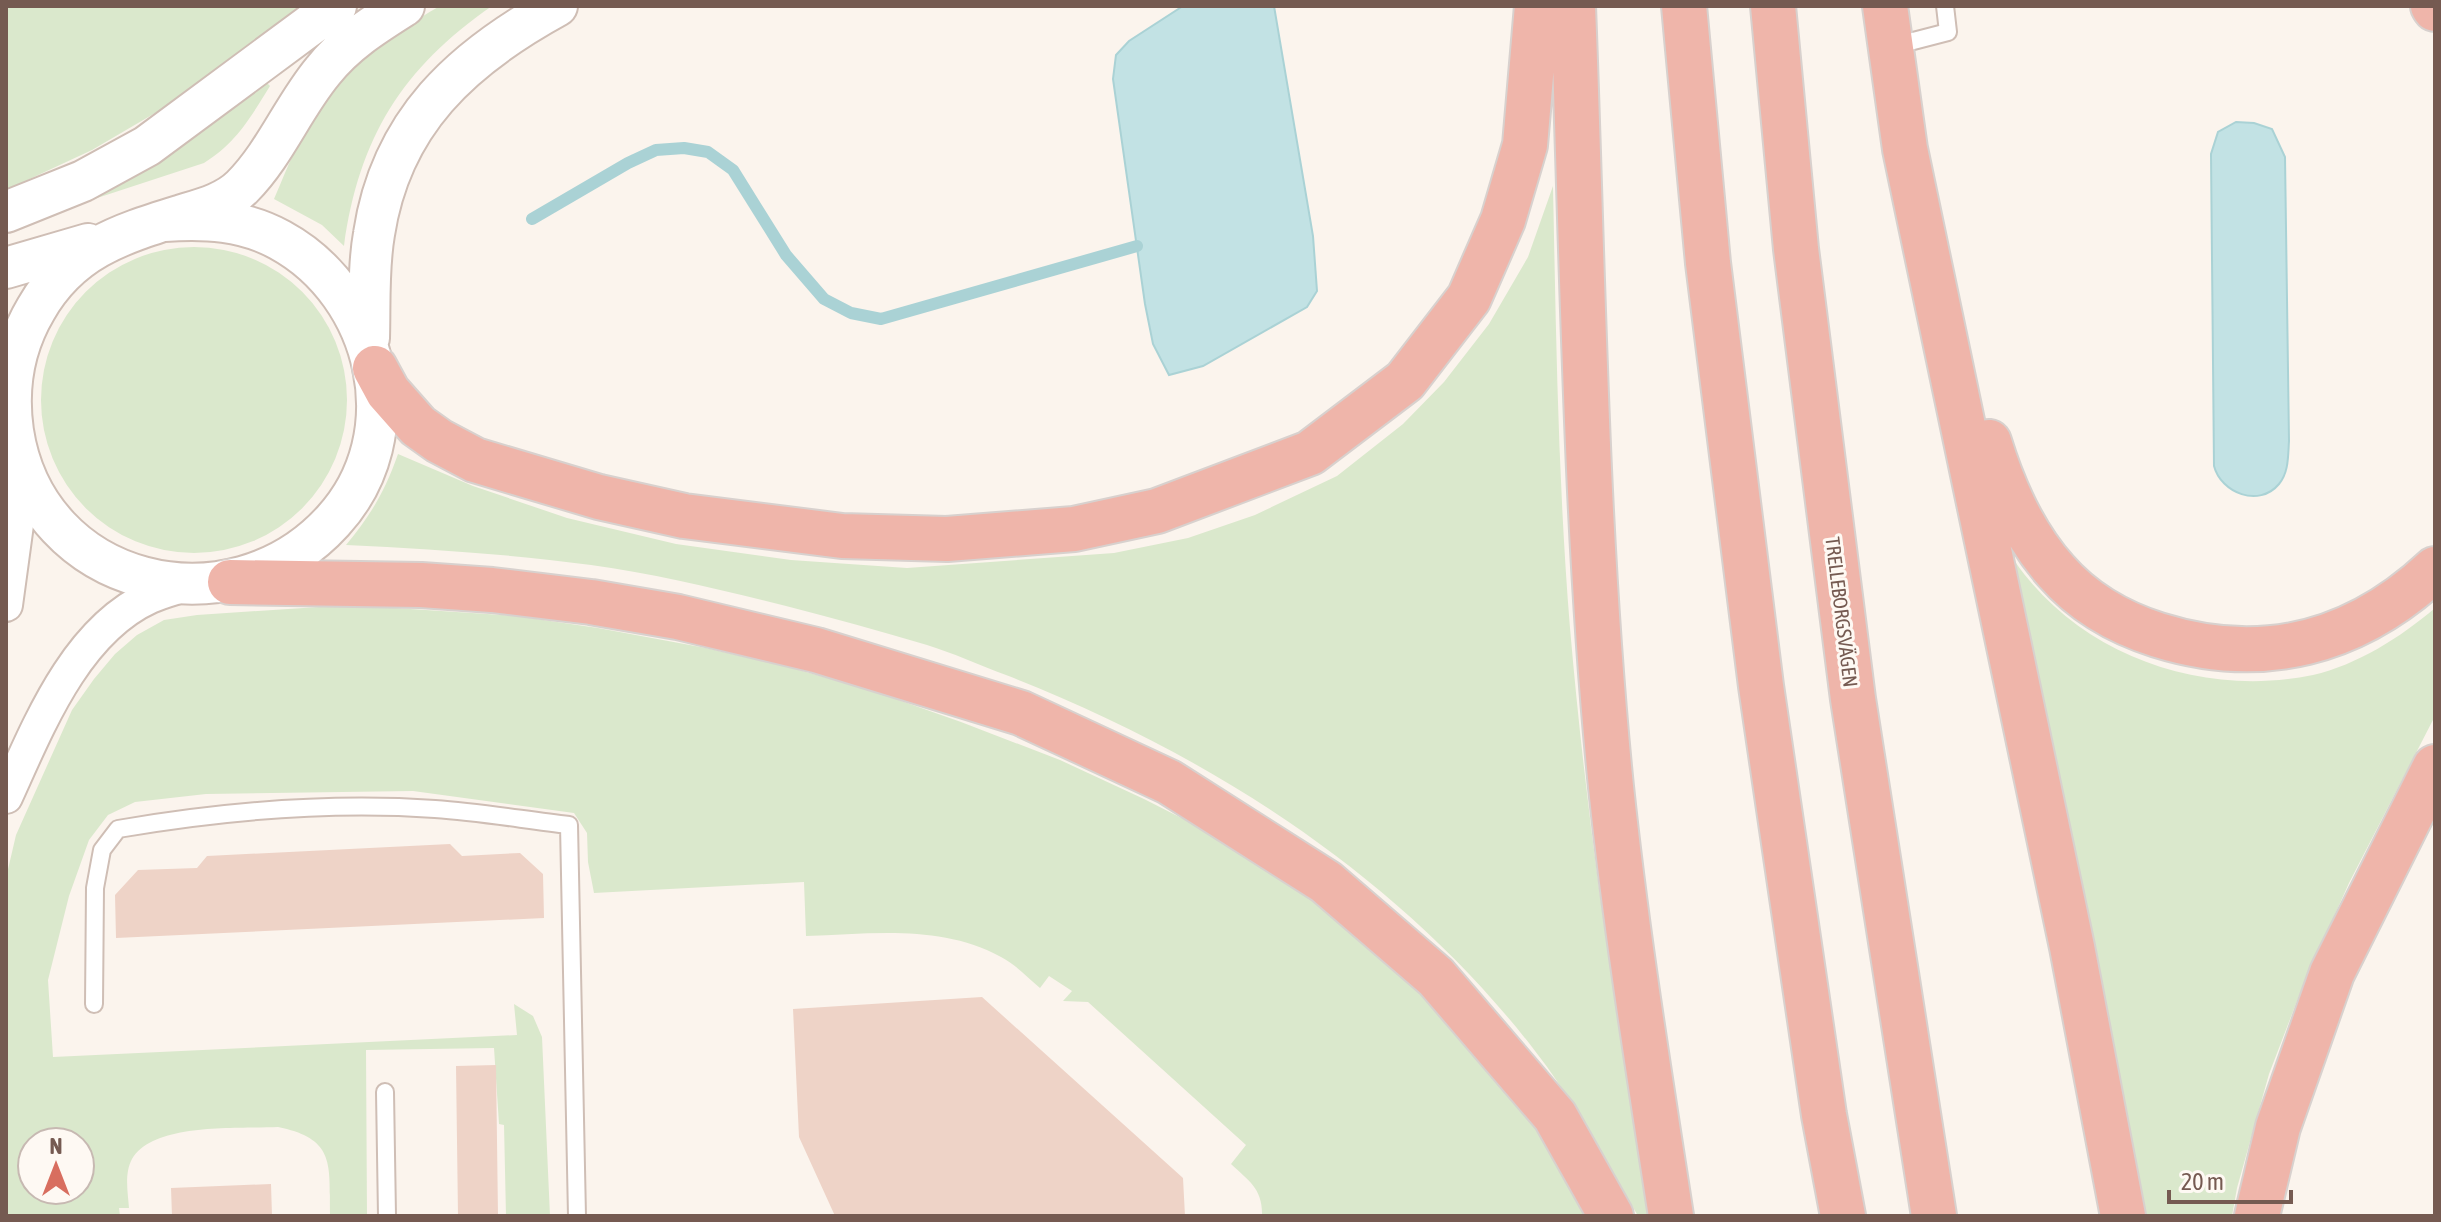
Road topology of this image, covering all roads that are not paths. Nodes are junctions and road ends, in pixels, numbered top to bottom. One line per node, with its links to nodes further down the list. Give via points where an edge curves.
1 (336, 6): 11 (street, via 147,146 83,181)
2 (404, 6): 12 (street, via 347,45 322,71 241,189 213,206)
3 (557, 6): 15 (street, via 487,48 448,82 399,153 374,234)
4 (1537, 6): 15 (highway, via 1525,145 1503,220 1469,298 1405,381 1310,453 1157,511 1074,529 947,539 842,536 684,516 475,460 418,426 388,392)
5 (1573, 6): 28 (highway, via 1594,567 1611,786)
6 (1684, 6): 29 (highway, via 1708,263 1761,686)
7 (1773, 6): 30 (highway, TRELLEBORGSVÄGEN, via 1796,249 1853,699)
8 (1945, 6): 9 (lane, via 1948,32)
9 (1888, 27): 10 (highway)
10 (1905, 149): 17 (highway, via 1996,465 2034,543 2083,596 2140,630 2230,651 2260,650 2324,638 2358,624 2407,594); 31 (highway)
11 (6, 212)
12 (164, 221): 13 (street); 15 (street, via 222,221 250,227 302,253 343,294)
13 (115, 236): 14 (street); 16 (street, via 57,279 31,319 12,376)
14 (6, 268)
15 (372, 357): 18 (street, via 375,432 368,463 337,518 289,559)
16 (15, 452): 19 (street, via 40,503 88,553 118,570); 20 (street)
17 (2435, 569)
18 (230, 582): 19 (street); 27 (highway, via 421,585 591,602 816,650 1021,713 1169,782 1326,882 1436,977 1555,1116)
19 (185, 585): 22 (street, via 148,598 114,621 80,656 50,702)
20 (6, 605)
21 (2435, 767): 32 (highway, via 2332,973 2278,1127)
22 (6, 797)
23 (94, 1004): 26 (lane, via 95,888 102,850 118,829 341,807 436,810 569,825)
24 (385, 1092): 25 (lane)
25 (387, 1216)
26 (577, 1216)
27 (1611, 1216)
28 (1671, 1216)
29 (1843, 1216)
30 (1934, 1216)
31 (2123, 1216)
32 (2257, 1216)

